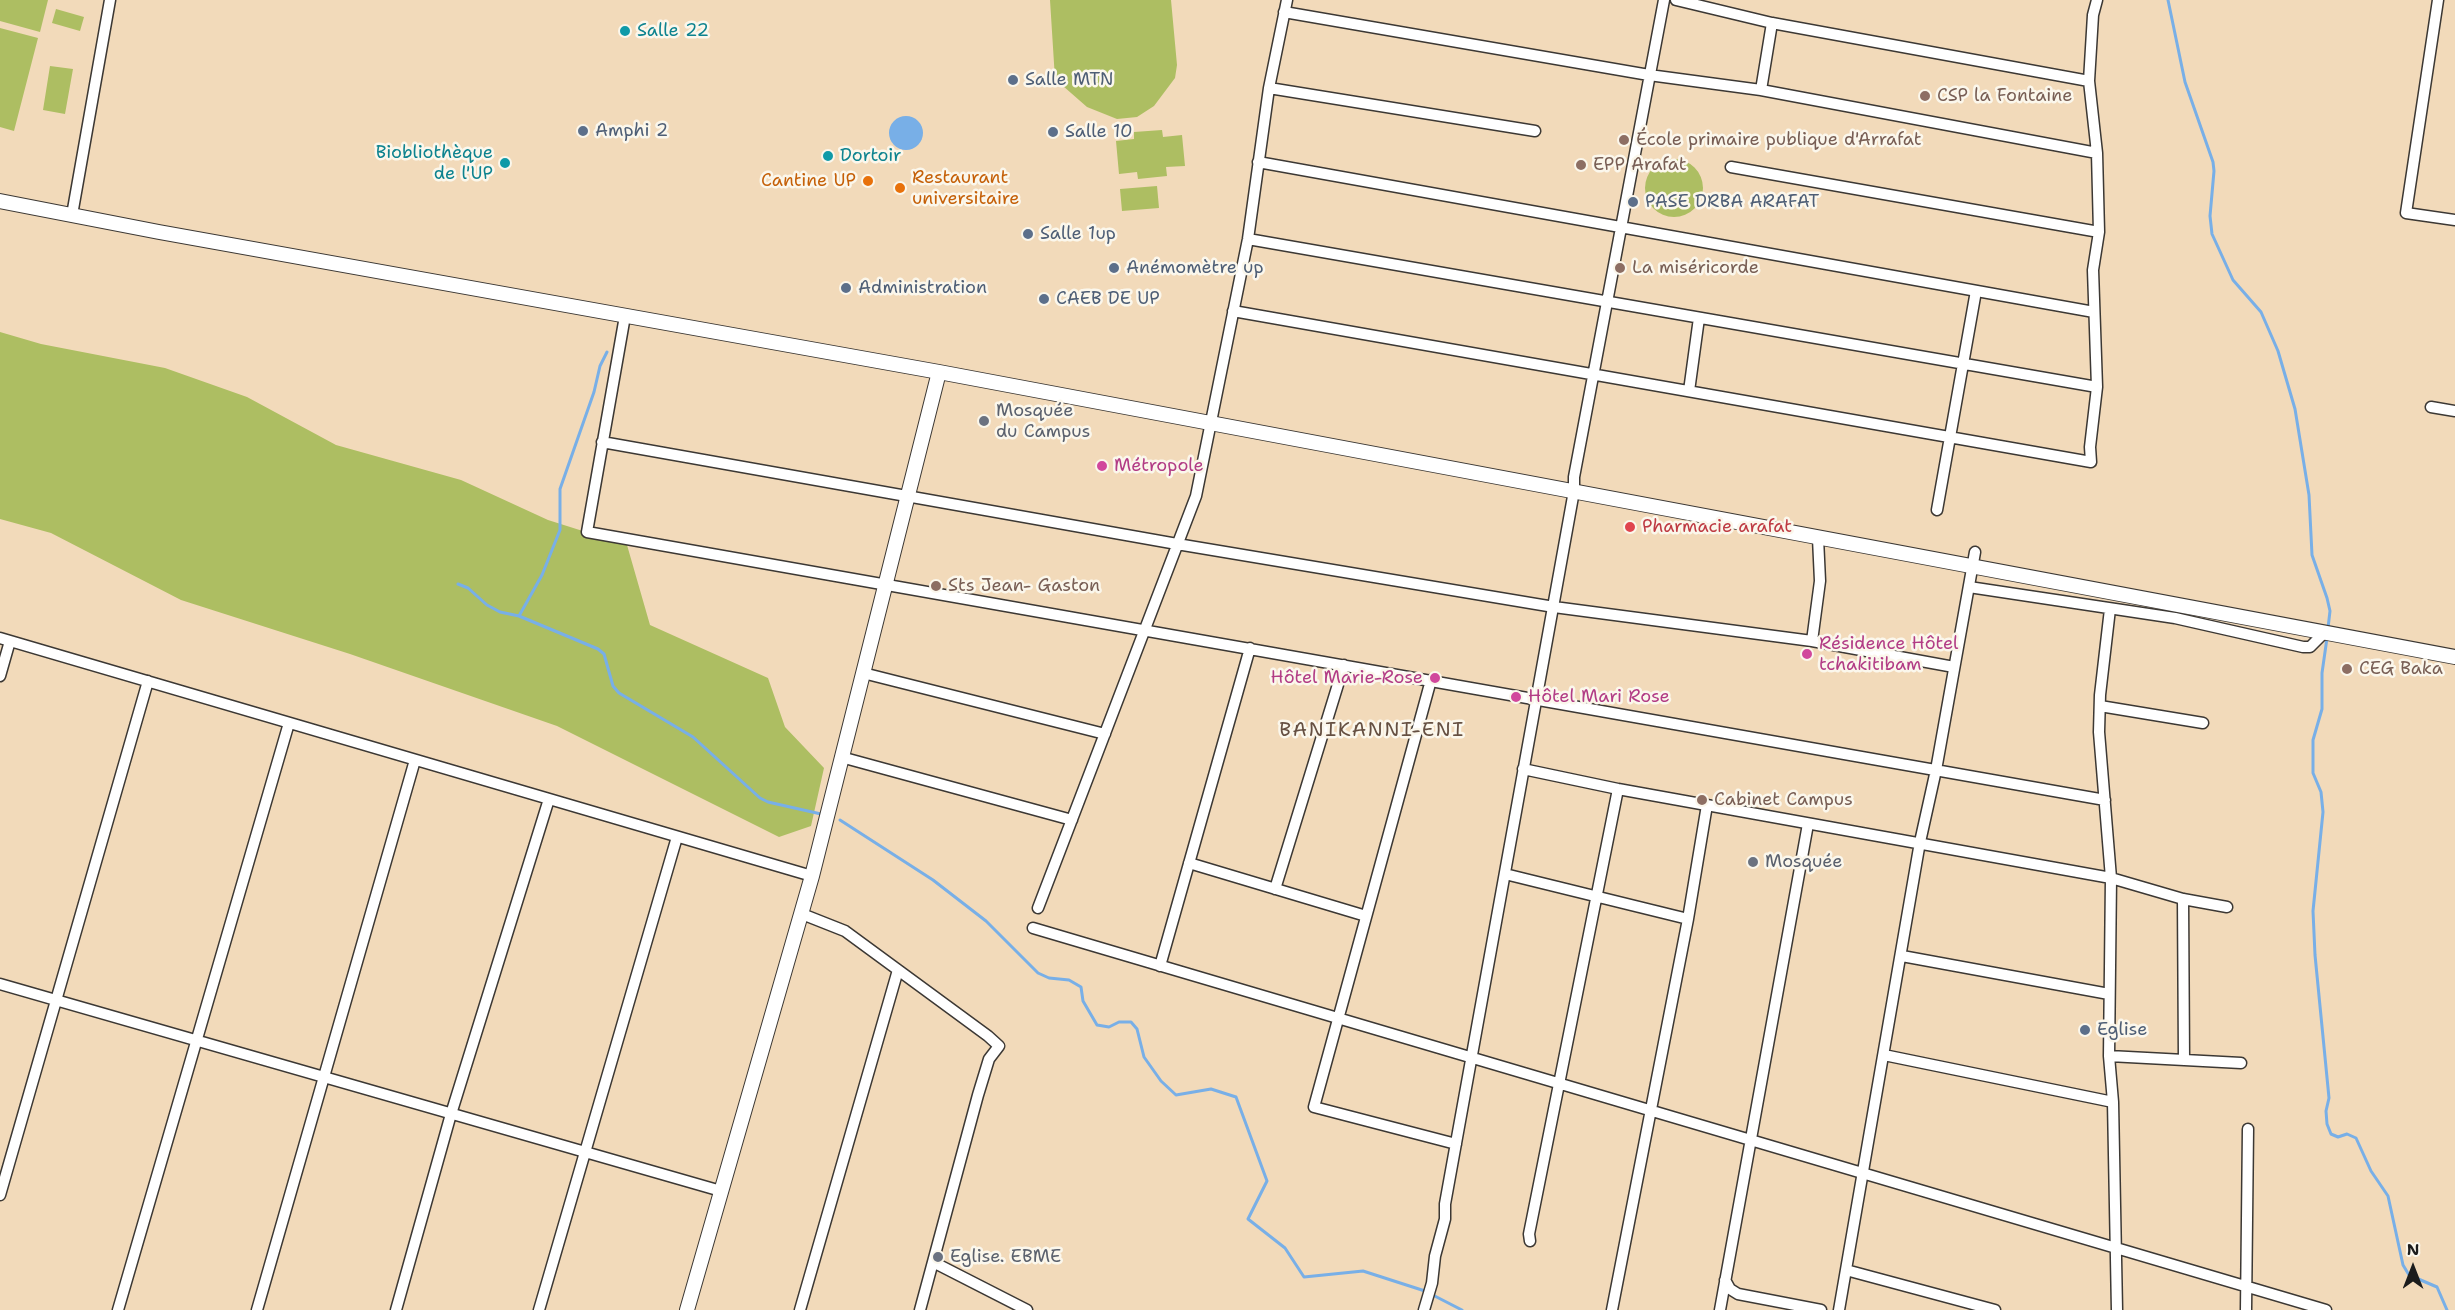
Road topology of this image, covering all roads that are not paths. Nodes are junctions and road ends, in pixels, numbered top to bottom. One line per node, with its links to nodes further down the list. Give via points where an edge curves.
1 (110, 0): 18 (street)
2 (1287, 0): 7 (street)
3 (1664, 0): 9 (street)
4 (1676, 0): 8 (street)
5 (2097, 0): 10 (street)
6 (2438, 0): 19 (street, via 2406,213)
7 (1284, 12): 9 (street); 11 (street)
8 (1772, 22): 10 (street); 12 (street)
9 (1649, 75): 12 (street); 20 (street)
10 (2089, 81): 14 (street)
11 (1269, 88): 13 (street); 15 (street)
12 (1761, 90): 14 (street)
13 (1535, 131)
14 (2097, 153): 21 (street)
15 (1258, 162): 20 (street); 22 (street)
16 (1731, 167): 21 (street)
17 (0, 201): 18 (street)
18 (72, 215): 27 (street)
19 (2455, 220)
20 (1620, 227): 23 (street); 24 (street)
21 (2099, 232): 26 (street, via 2093,270)
22 (1248, 239): 24 (street); 25 (street)
23 (1976, 291): 26 (street); 29 (street)
24 (1606, 302): 28 (street); 31 (street)
25 (1233, 311): 31 (street); 36 (street)
26 (2094, 312): 32 (street)
27 (625, 316): 30 (street); 38 (street)
28 (1700, 318): 29 (street); 33 (street)
29 (1963, 364): 32 (street); 37 (street)
30 (939, 372): 36 (street); 40 (street)
31 (1593, 374): 33 (street); 39 (street, via 1574,477)
32 (2097, 387): 37 (street, via 2091,462)
33 (1689, 391): 37 (street)
34 (2431, 407): 35 (street)
35 (2455, 411)
36 (1212, 424): 39 (street); 43 (street, via 1196,496)
37 (1950, 437): 41 (street)
38 (602, 442): 40 (street); 46 (street, via 587,532)
39 (1575, 491): 42 (street); 48 (street)
40 (908, 496): 43 (street); 46 (street)
41 (1936, 510)
42 (1818, 538): 45 (street); 53 (street, via 1820,581)
43 (1177, 544): 48 (street); 50 (street)
44 (1975, 552): 45 (street)
45 (1972, 567): 47 (street); 51 (street)
46 (886, 584): 50 (street); 58 (street)
47 (1969, 587): 49 (street); 57 (street)
48 (1554, 607): 53 (street); 62 (street)
49 (2110, 609): 51 (street, via 2193,621 2303,647 2310,647); 63 (street)
50 (1145, 629): 54 (street); 66 (street)
51 (2324, 633): 55 (street)
52 (5, 639): 59 (street); 61 (street)
53 (1812, 641): 57 (street)
54 (1250, 648): 56 (street); 79 (street)
55 (2455, 657)
56 (1344, 665): 60 (street); 83 (street)
57 (1954, 667): 70 (street)
58 (863, 673): 66 (street); 67 (street)
59 (0, 676)
60 (1431, 680): 62 (street); 89 (street)
61 (148, 681): 64 (street); 97 (street)
62 (1537, 699): 69 (street); 70 (street)
63 (2100, 706): 65 (street); 73 (street)
64 (289, 723): 68 (street); 99 (street)
65 (2203, 723)
66 (1105, 734): 75 (street)
67 (841, 757): 75 (street); 81 (street)
68 (415, 760): 72 (street); 105 (street)
69 (1523, 769): 71 (street); 80 (street)
70 (1936, 770): 73 (street); 78 (street)
71 (1618, 789): 74 (street); 84 (street)
72 (549, 799): 77 (street); 109 (street)
73 (2105, 800): 82 (street)
74 (1707, 805): 76 (street); 90 (street)
75 (1072, 820): 87 (street)
76 (1808, 824): 78 (street); 111 (street)
77 (676, 837): 81 (street); 113 (street)
78 (1920, 842): 82 (street); 92 (street)
79 (1189, 864): 83 (street); 93 (street)
80 (1505, 874): 84 (street); 102 (street)
81 (812, 876): 88 (street)
82 (2111, 878): 85 (street); 96 (street)
83 (1275, 889): 89 (street)
84 (1596, 896): 90 (street); 106 (street)
85 (2183, 899): 86 (street); 103 (street)
86 (2227, 907)
87 (1038, 908)
88 (801, 914): 94 (street, via 845,931); 115 (street)
89 (1366, 916): 98 (street)
90 (1688, 919): 108 (street)
91 (1033, 928): 93 (street)
92 (1902, 956): 96 (street); 100 (street)
93 (1160, 966): 98 (street)
94 (898, 970): 119 (street, via 999,1046 989,1059); 128 (street)
95 (0, 984): 97 (street)
96 (2109, 994): 101 (street)
97 (55, 1000): 99 (street); 116 (street)
98 (1338, 1018): 102 (street); 112 (street, via 1314,1107)
99 (197, 1041): 105 (street); 123 (street)
100 (1884, 1055): 107 (street); 114 (street)
101 (2109, 1056): 103 (street); 107 (street)
102 (1472, 1058): 106 (street); 112 (street)
103 (2184, 1060): 104 (street)
104 (2241, 1063)
105 (324, 1077): 109 (street); 124 (street)
106 (1559, 1083): 108 (street); 117 (street)
107 (2113, 1102): 118 (street)
108 (1651, 1110): 111 (street); 132 (street)
109 (451, 1114): 113 (street); 125 (street)
110 (2248, 1130): 122 (street)
111 (1751, 1140): 114 (street); 121 (street)
112 (1456, 1144): 131 (street, via 1445,1219)
113 (584, 1152): 115 (street); 126 (street)
114 (1864, 1173): 118 (street); 120 (street)
115 (721, 1191): 127 (street)
116 (0, 1195)
117 (1530, 1241)
118 (2116, 1248): 122 (street); 137 (street)
119 (933, 1263): 129 (street); 130 (street)
120 (1846, 1270): 135 (street); 136 (street)
121 (1725, 1280): 133 (street); 134 (street, via 1738,1294)
122 (2246, 1286): 138 (street); 139 (street)
123 (118, 1310)
124 (257, 1310)
125 (396, 1310)
126 (539, 1310)
127 (687, 1310)
128 (800, 1310)
129 (920, 1310)
130 (1027, 1310)
131 (1424, 1310)
132 (1612, 1310)
133 (1720, 1310)
134 (1821, 1310)
135 (1839, 1310)
136 (1995, 1310)
137 (2117, 1310)
138 (2246, 1310)
139 (2326, 1310)

